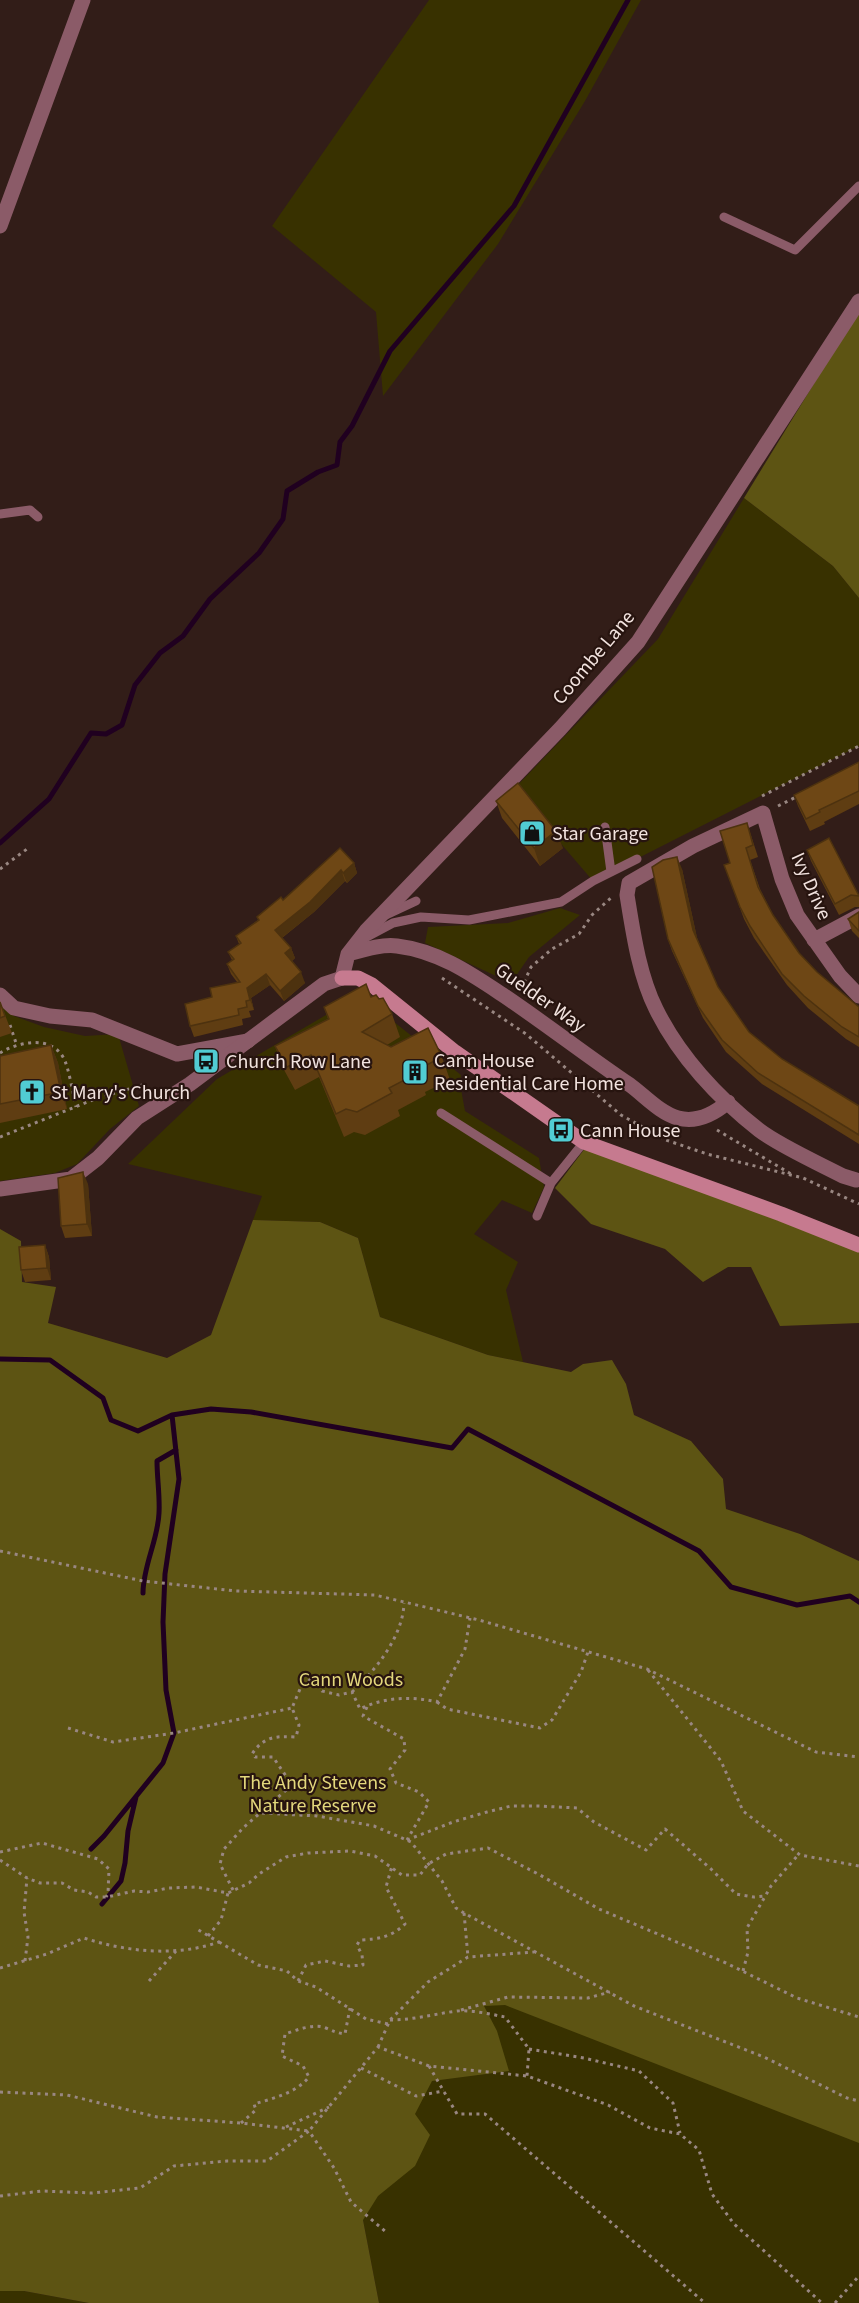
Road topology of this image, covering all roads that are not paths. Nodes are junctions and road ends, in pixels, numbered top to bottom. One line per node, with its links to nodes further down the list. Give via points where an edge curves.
1 (83, 0): 4 (street)
2 (859, 186): 3 (lane, via 795,250)
3 (724, 217)
4 (0, 226)
5 (859, 301): 13 (street, Coombe Lane, via 638,642)
6 (0, 514): 7 (lane, via 30,510)
7 (38, 517)
8 (604, 827): 10 (lane)
9 (637, 859): 10 (lane)
10 (611, 872): 15 (lane, via 561,902 469,920 421,917 393,923)
11 (416, 901): 13 (lane)
12 (859, 916): 14 (street)
13 (378, 919): 15 (street, Coombe Lane)
14 (814, 940): 19 (street, Ivy Drive); 21 (street, Ivy Drive, via 797,915 782,879 763,813 693,846 628,885 630,916 656,1009 683,1053)
15 (358, 941): 16 (street, Coombe Lane)
16 (348, 954): 17 (street, Coombe Lane); 21 (street, Guelder Way, via 395,946 431,953 467,971 556,1030 666,1114 688,1119 713,1114)
17 (342, 978): 20 (street, via 324,984); 23 (main road, via 358,978 372,985 455,1052)
18 (0, 995): 20 (street, via 14,1008 92,1020 177,1054)
19 (859, 996)
20 (248, 1041): 26 (street, via 137,1118 71,1179)
21 (728, 1102): 24 (street, via 760,1131)
22 (441, 1113): 25 (lane)
23 (585, 1142): 25 (lane); 28 (main road)
24 (856, 1180)
25 (551, 1183): 27 (lane)
26 (0, 1189)
27 (537, 1216)
28 (859, 1245)

